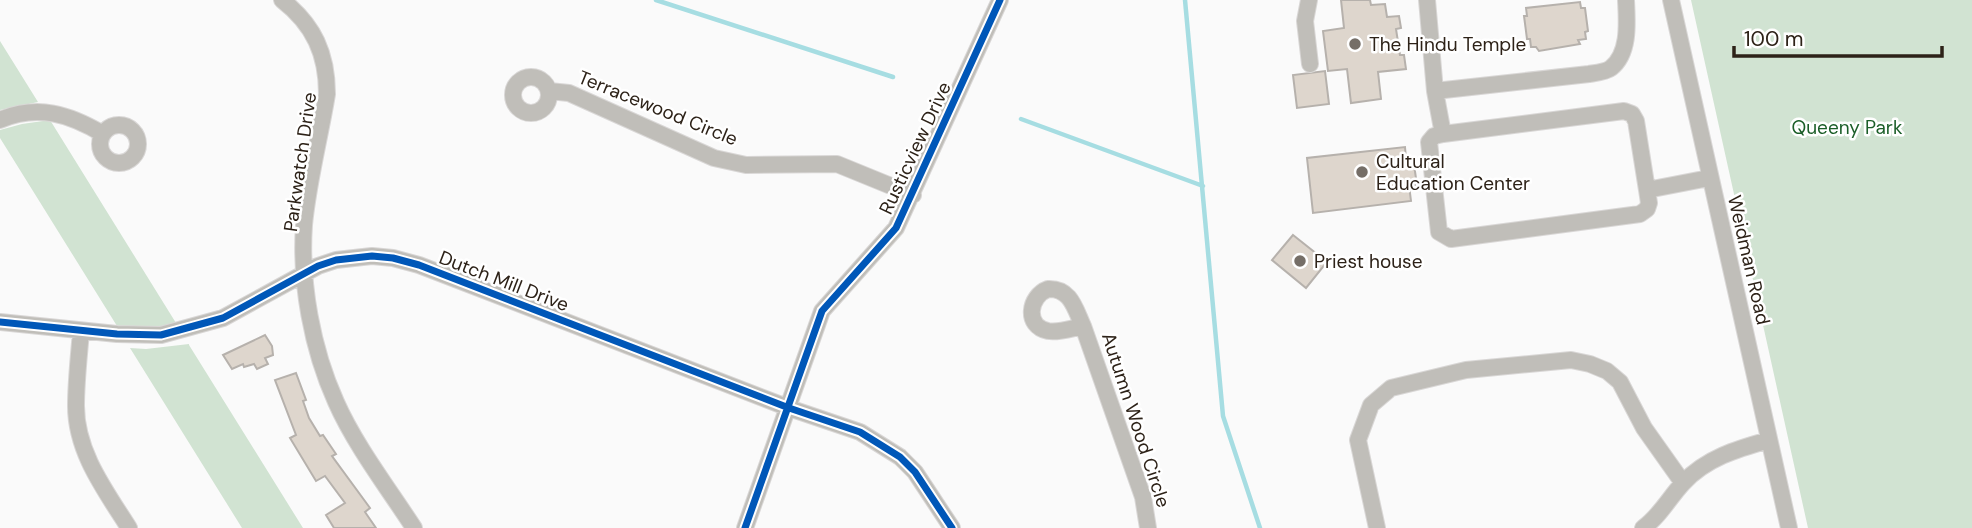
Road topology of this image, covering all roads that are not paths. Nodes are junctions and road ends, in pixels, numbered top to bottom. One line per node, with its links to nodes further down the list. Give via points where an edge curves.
1 (282, 0): 16 (street, Parkwatch Drive, via 315,34 327,76 304,222)
2 (1000, 0): 15 (street, Rusticview Drive)
3 (1309, 0): 7 (street, via 1305,21)
4 (1427, 0): 9 (street)
5 (1626, 0): 9 (street, via 1623,52 1610,69)
6 (1671, 0): 13 (street, Weidman Road)
7 (1310, 65)
8 (549, 91): 15 (street, Terracewood Circle, via 569,93 714,158 746,165 836,164)
9 (1435, 91): 12 (street)
10 (0, 120): 11 (street, via 44,111 79,120)
11 (103, 134)
12 (1443, 134): 14 (street, via 1624,111 1636,121); 14 (street, via 1429,142 1429,153 1438,232 1451,239 1640,214 1647,209)
13 (1709, 178): 14 (street); 21 (street, Weidman Road)
14 (1647, 190)
15 (913, 195): 20 (street, Rusticview Drive, via 896,228 822,312)
16 (305, 273): 19 (street, Dutch Mill Drive, via 223,318 186,329 161,335); 20 (street, Dutch Mill Drive, via 336,260 372,256 419,265); 24 (street, Parkwatch Drive, via 316,343 336,401)
17 (0, 322): 19 (street, Dutch Mill Drive)
18 (1083, 326): 27 (street, Autumn Wood Circle, via 1143,497)
19 (81, 331): 23 (street, via 78,427 90,466)
20 (789, 408): 25 (street, Rusticview Drive); 26 (street, Dutch Mill Drive, via 860,432 900,457)
21 (1769, 440): 22 (street, via 1707,463); 30 (street, Weidman Road)
22 (1683, 483): 28 (street, via 1644,428 1620,382 1607,371 1572,360 1466,370 1391,388 1371,405 1358,440); 29 (street)
23 (128, 528)
24 (414, 528)
25 (745, 528)
26 (952, 528)
27 (1147, 528)
28 (1377, 528)
29 (1643, 528)
30 (1789, 528)

